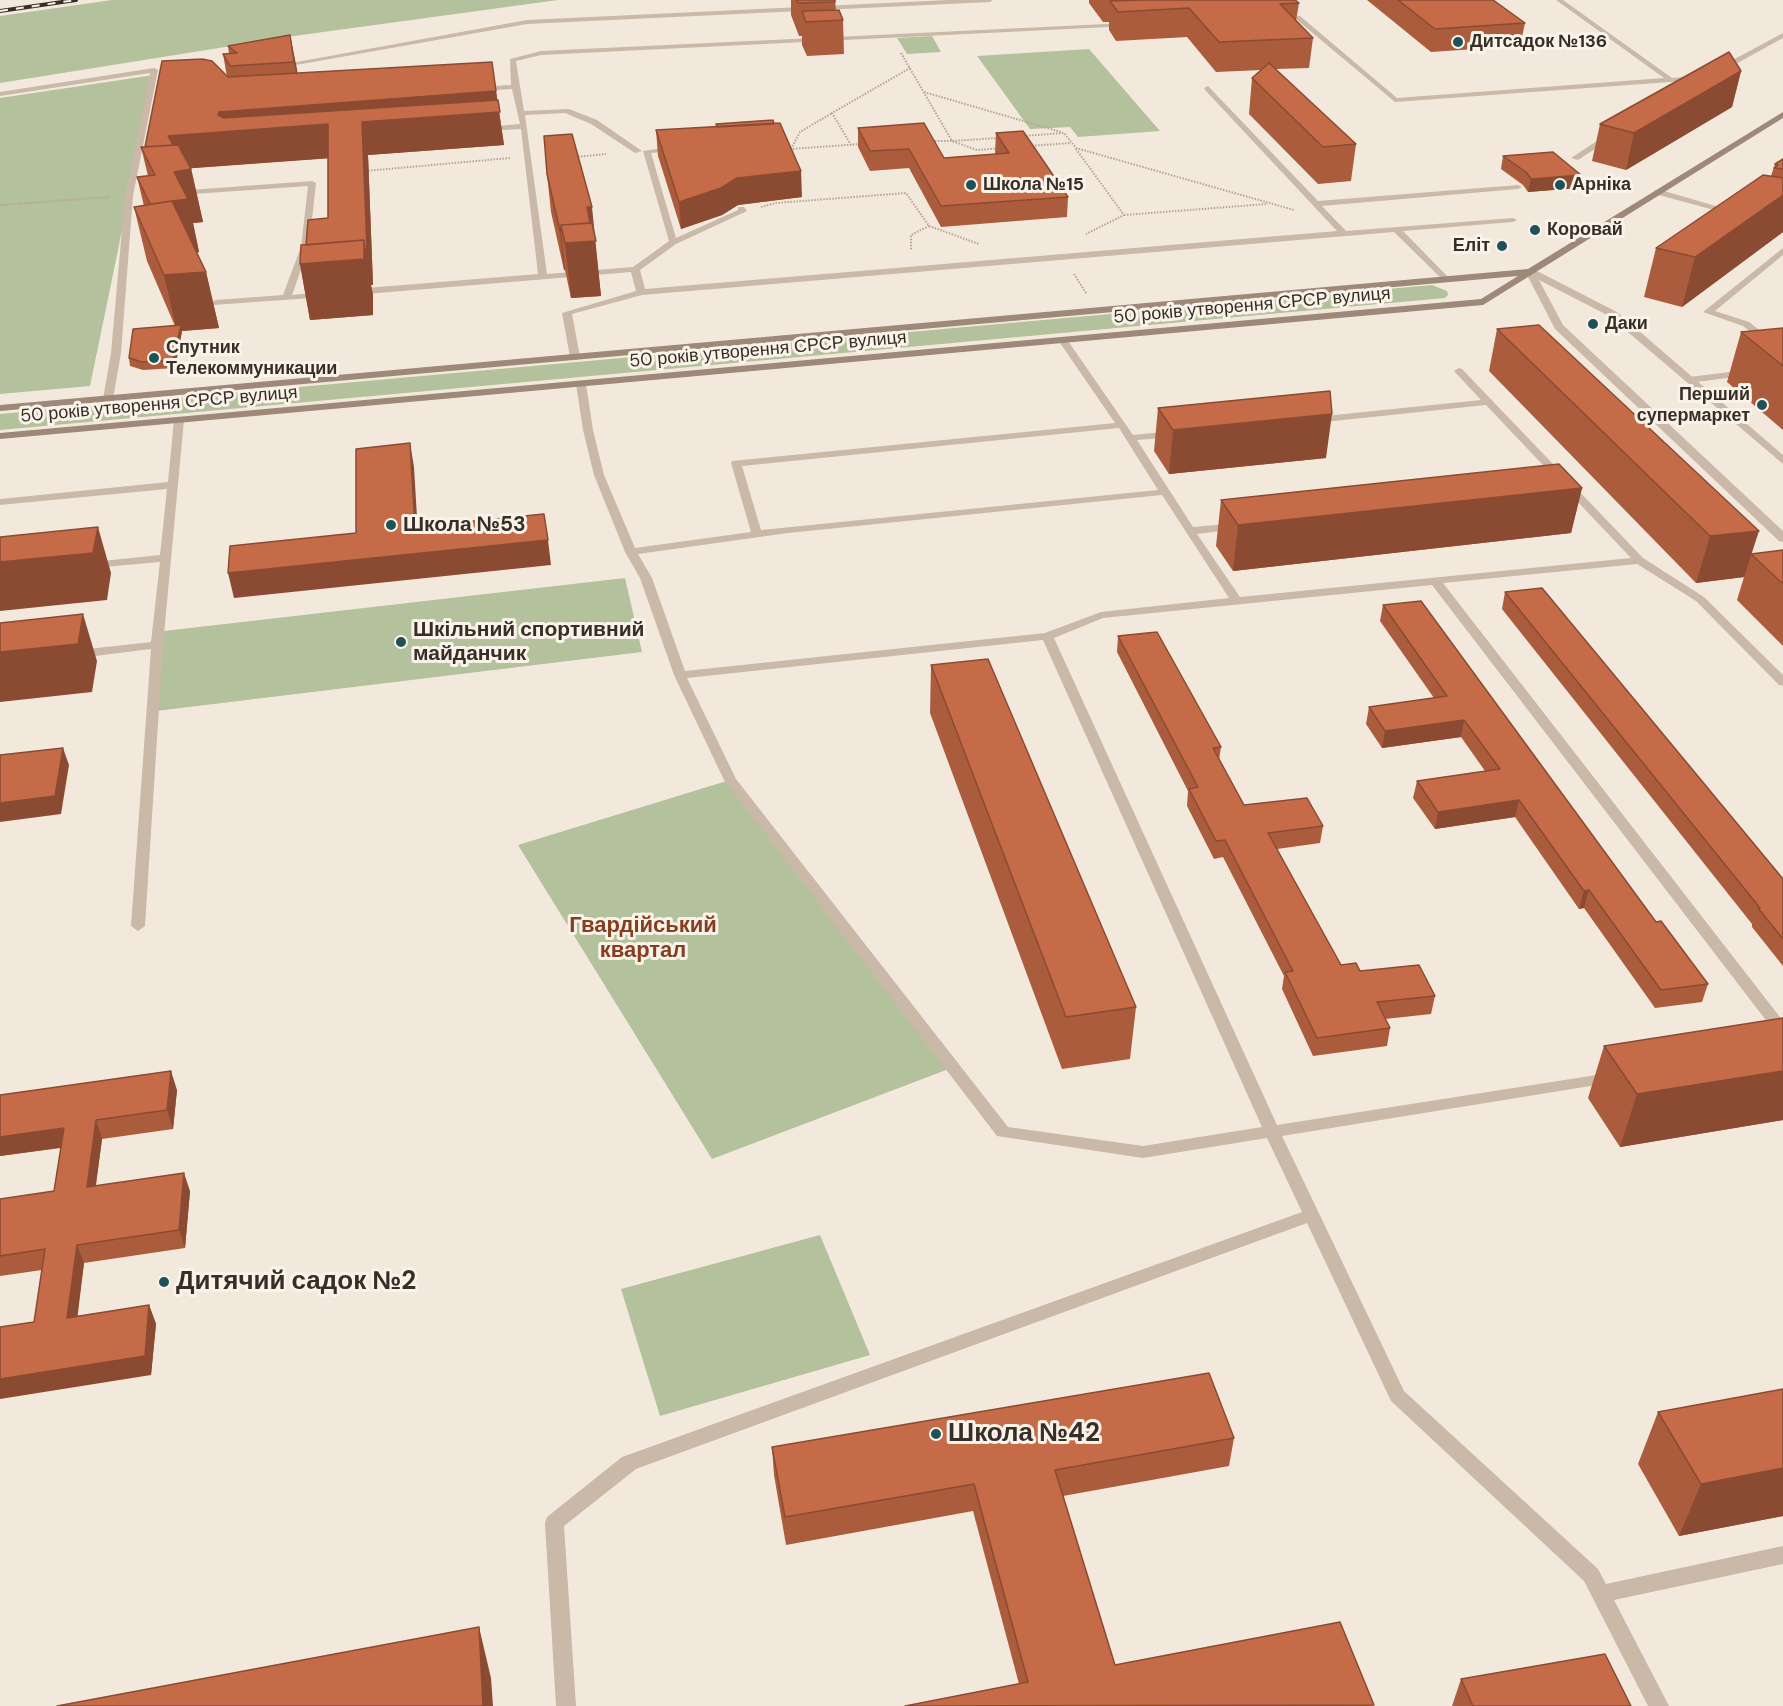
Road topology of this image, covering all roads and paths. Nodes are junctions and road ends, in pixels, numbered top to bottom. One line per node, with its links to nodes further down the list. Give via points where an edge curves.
1 (990, 0): 7 (lane, via 527,22)
2 (1559, 0): 10 (lane)
3 (1272, 14): 10 (lane, via 1298,17 1395,100)
4 (1130, 25): 6 (lane)
5 (1783, 35): 9 (lane)
6 (891, 36): 8 (path); 11 (lane, via 541,53 512,60)
7 (272, 68)
8 (910, 68): 17 (path); 19 (path)
9 (1713, 73)
10 (1671, 80): 16 (lane, via 1706,77)
11 (515, 87): 15 (lane); 20 (lane)
12 (161, 88): 14 (lane)
13 (1208, 88): 47 (lane)
14 (151, 90): 18 (lane, via 154,70); 45 (lane)
15 (468, 90)
16 (1686, 90)
17 (923, 92): 24 (path); 29 (path)
18 (0, 94)
19 (832, 112): 32 (path); 32 (path, via 800,132 790,149)
20 (521, 113): 22 (lane); 37 (lane, via 566,111 594,122)
21 (1783, 114): 42 (main road, 50 років утворення СРСР вулиця)
22 (524, 126): 23 (lane); 38 (lane)
23 (477, 129)
24 (1064, 133): 26 (path); 30 (path)
25 (1615, 133): 39 (lane)
26 (1019, 136)
27 (1008, 137): 29 (path)
28 (924, 140): 29 (path)
29 (952, 141): 35 (path, via 977,150)
30 (1071, 143): 34 (path); 36 (path)
31 (861, 144): 32 (path)
32 (851, 145)
33 (688, 147): 56 (lane, via 646,151)
34 (1024, 147)
35 (1001, 148)
36 (1076, 148): 46 (path); 50 (path)
37 (638, 151): 38 (path)
38 (527, 157): 40 (path); 62 (lane)
39 (1575, 158)
40 (362, 171)
41 (1518, 187): 47 (lane)
42 (1658, 192): 51 (lane); 61 (main road, 50 років утворення СРСР вулиця)
43 (171, 193): 67 (lane, via 312,183 305,247)
44 (140, 195): 45 (lane)
45 (129, 196): 48 (path); 77 (lane, via 116,353)
46 (1271, 204): 50 (path); 53 (path)
47 (1316, 204): 53 (lane)
48 (0, 205)
49 (742, 210): 56 (lane); 60 (path, via 776,203 906,193 929,226 911,235)
50 (1124, 215): 58 (path, via 1058,248)
51 (1747, 216)
52 (1513, 220): 54 (lane)
53 (1332, 221): 55 (lane)
54 (1396, 229): 55 (lane); 63 (lane)
55 (1344, 234): 58 (lane)
56 (673, 242): 59 (lane)
57 (1783, 251): 71 (lane, via 1708,312 1746,324)
58 (1063, 257): 60 (lane); 69 (path)
59 (635, 269): 62 (lane); 64 (lane)
60 (911, 270): 64 (lane)
61 (1530, 271): 63 (main road, 50 років утворення СРСР вулиця); 70 (main road, 50 років утворення СРСР вулиця, via 1483,302); 75 (street, via 1613,314); 95 (street, via 1559,327)
62 (543, 277): 65 (lane)
63 (1445, 279): 69 (main road, 50 років утворення СРСР вулиця)
64 (641, 292): 72 (lane, via 567,313)
65 (345, 293)
66 (333, 294): 67 (lane)
67 (286, 297): 68 (lane)
68 (216, 303)
69 (1097, 310): 72 (main road, 50 років утворення СРСР вулиця)
70 (1063, 340): 76 (main road, 50 років утворення СРСР вулиця); 82 (lane)
71 (1783, 354)
72 (575, 357): 77 (main road, 50 років утворення СРСР вулиця)
73 (1459, 371): 78 (lane)
74 (1756, 372): 75 (lane)
75 (1689, 380): 86 (street)
76 (581, 384): 80 (main road, 50 років утворення СРСР вулиця); 96 (lane, via 600,475)
77 (108, 399): 79 (main road, 50 років утворення СРСР вулиця)
78 (1488, 402): 81 (lane); 88 (lane)
79 (0, 408)
80 (179, 420): 84 (main road, 50 років утворення СРСР вулиця); 87 (lane)
81 (1309, 420)
82 (1122, 425): 85 (lane); 94 (lane, via 736,463)
83 (1190, 432): 85 (lane)
84 (0, 436)
85 (1131, 438): 90 (lane)
86 (1783, 461)
87 (172, 484): 91 (lane); 97 (lane)
88 (1570, 488): 89 (lane); 98 (lane)
89 (1558, 489)
90 (1165, 492): 93 (lane); 94 (lane)
91 (0, 502)
92 (1250, 525): 93 (lane)
93 (1190, 531): 101 (lane)
94 (757, 535): 96 (lane)
95 (1783, 538)
96 (631, 552): 105 (lane, via 646,578)
97 (165, 558): 99 (lane); 103 (lane)
98 (1639, 560): 100 (lane); 106 (lane, via 1700,599)
99 (83, 566)
100 (1436, 582): 101 (lane); 108 (lane)
101 (1237, 602): 102 (lane, via 1101,615)
102 (1047, 636): 105 (lane); 110 (lane)
103 (157, 645): 104 (lane); 107 (lane)
104 (67, 655)
105 (681, 675): 110 (lane, via 730,780 1003,1132 1143,1152)
106 (1783, 682)
107 (138, 926)
108 (1783, 1032)
109 (1620, 1076): 110 (lane)
110 (1272, 1132): 111 (lane)
111 (1311, 1215): 113 (lane, via 1396,1396 1591,1575); 114 (lane, via 629,1462 554,1523)
112 (1783, 1555): 113 (lane)
113 (1601, 1594): 115 (lane)
114 (566, 1706)
115 (1659, 1706)

